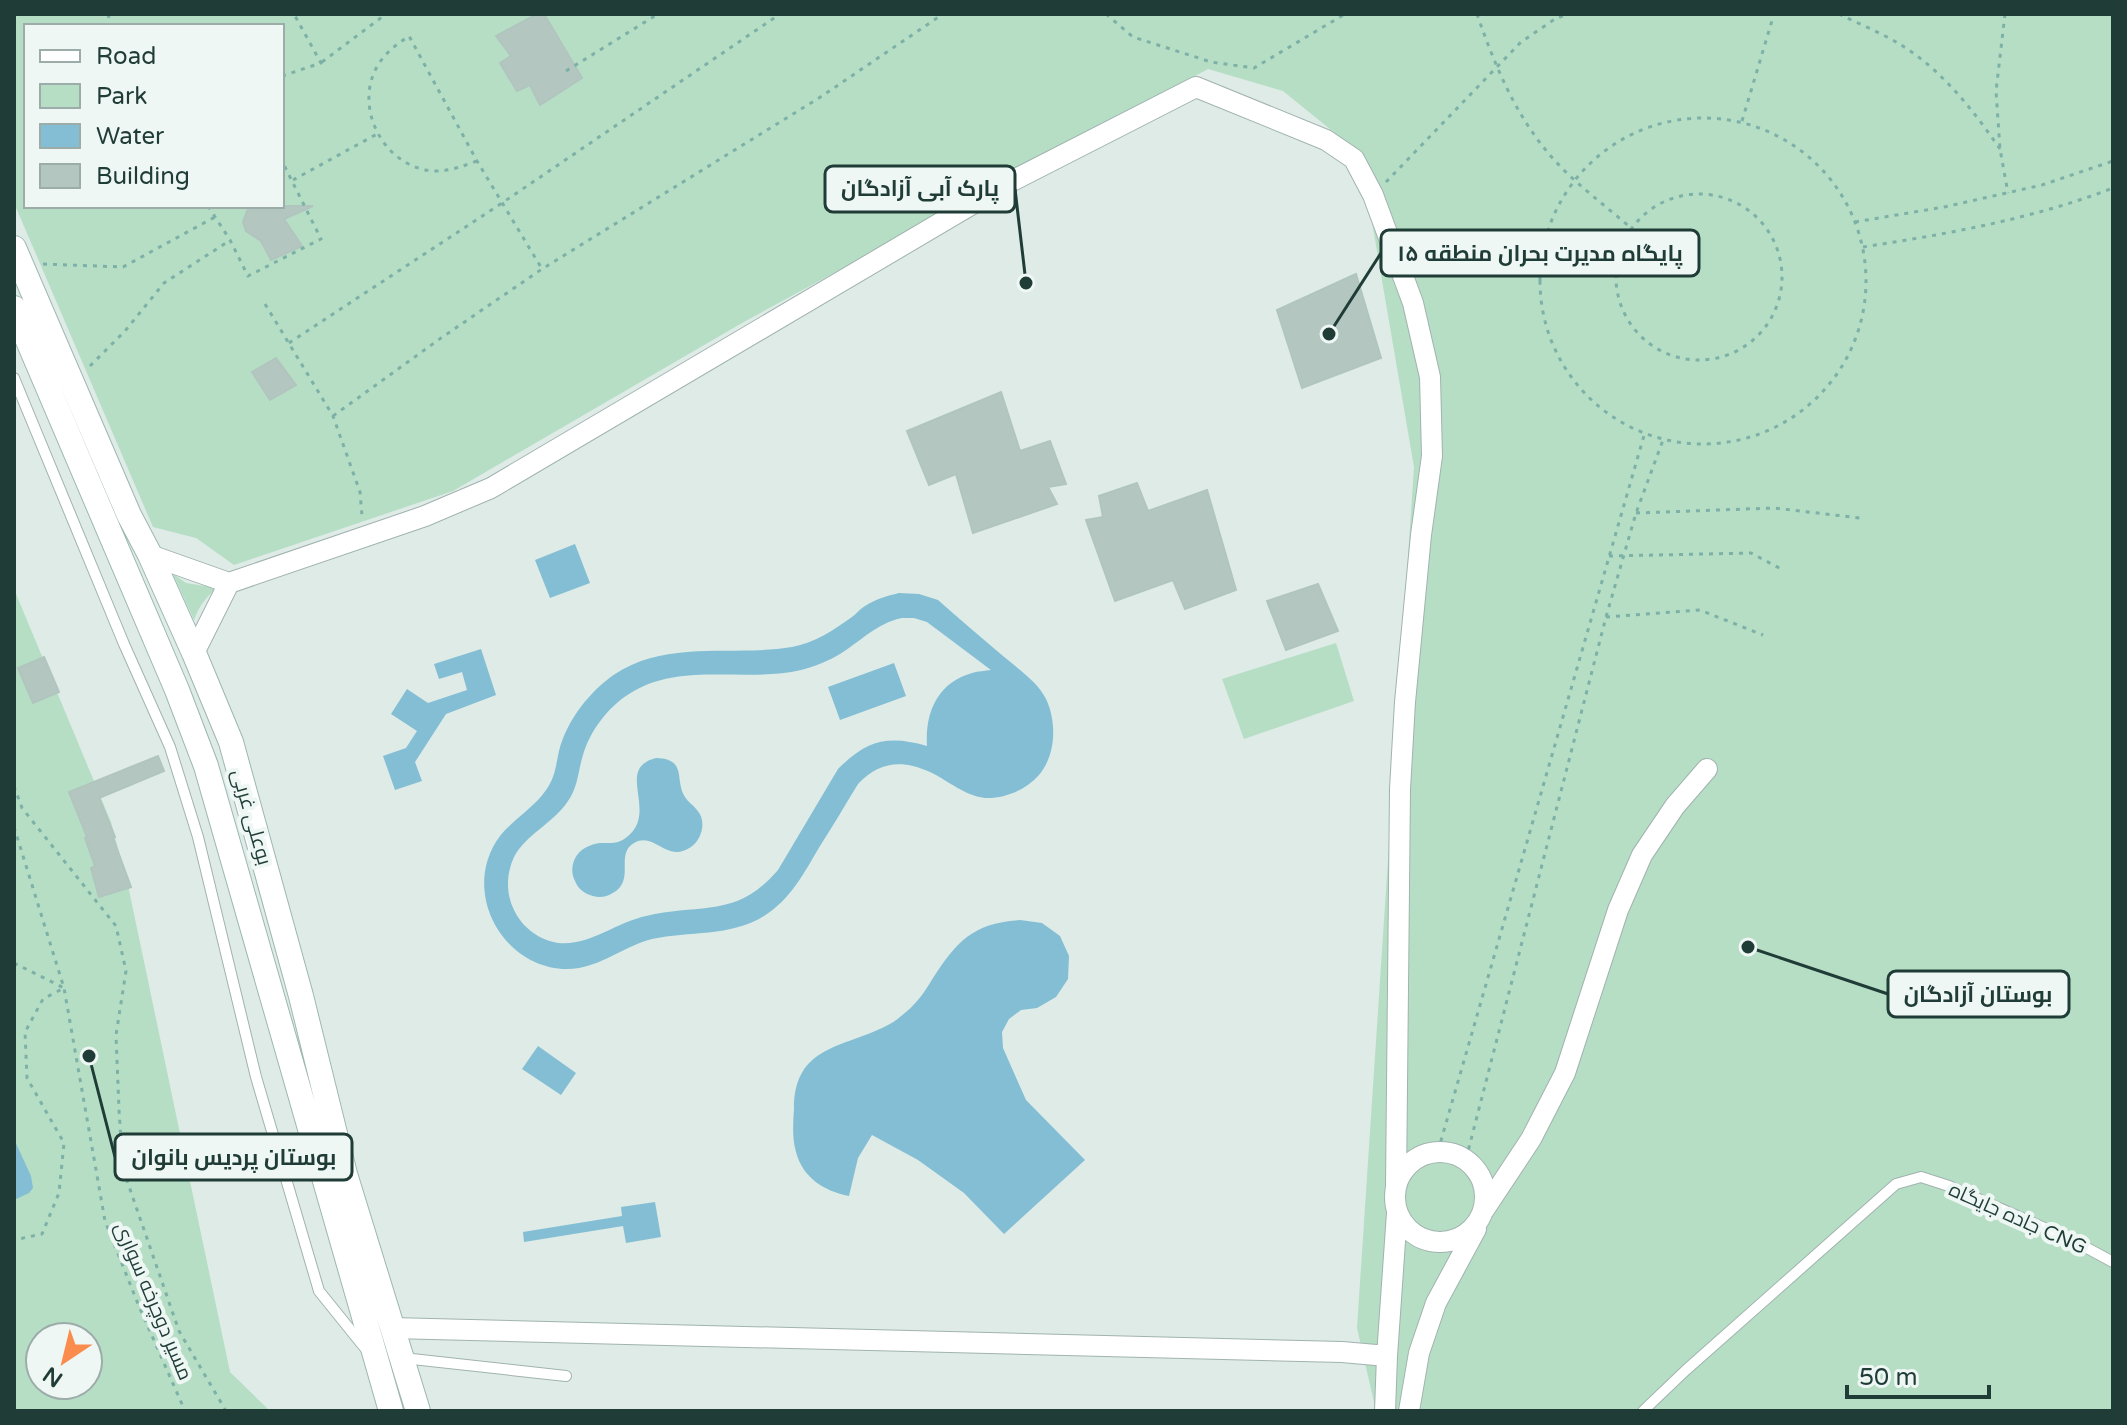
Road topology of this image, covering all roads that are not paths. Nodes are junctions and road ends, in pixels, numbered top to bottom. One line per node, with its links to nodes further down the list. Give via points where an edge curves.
1 (17, 255): 4 (main road, بوعلی غربی)
2 (14, 308): 14 (main road, بوعلی غربی, via 206,766)
3 (14, 378): 14 (lane, via 170,747 198,837 256,1077 319,1291)
4 (150, 555): 5 (street); 6 (main road, بوعلی غربی)
5 (229, 583): 6 (street); 8 (street, via 491,488 1008,183 1196,87 1326,140 1354,159 1373,195 1413,303 1430,377 1432,456 1400,789)
6 (194, 653): 12 (main road, بوعلی غربی, via 231,742 345,1174)
7 (1707, 769): 10 (street, via 1642,855 1618,910 1565,1073)
8 (1396, 1185): 9 (street); 10 (street, via 1402,1172 1424,1154 1453,1153 1466,1159 1483,1181)
9 (1397, 1213): 10 (street, via 1415,1235 1442,1243 1469,1233); 13 (street)
10 (1482, 1216): 19 (street, via 1436,1303 1419,1353)
11 (2113, 1262): 20 (lane, جاده جایگاه CNG, via 1949,1186 1921,1177 1896,1184)
12 (392, 1328): 13 (street); 14 (main road, بوعلی غربی)
13 (1387, 1356): 18 (street)
14 (389, 1361): 15 (lane); 16 (main road, بوعلی غربی); 17 (main road, بوعلی غربی)
15 (566, 1376)
16 (391, 1411)
17 (418, 1411)
18 (1385, 1411)
19 (1409, 1411)
20 (1643, 1411)

